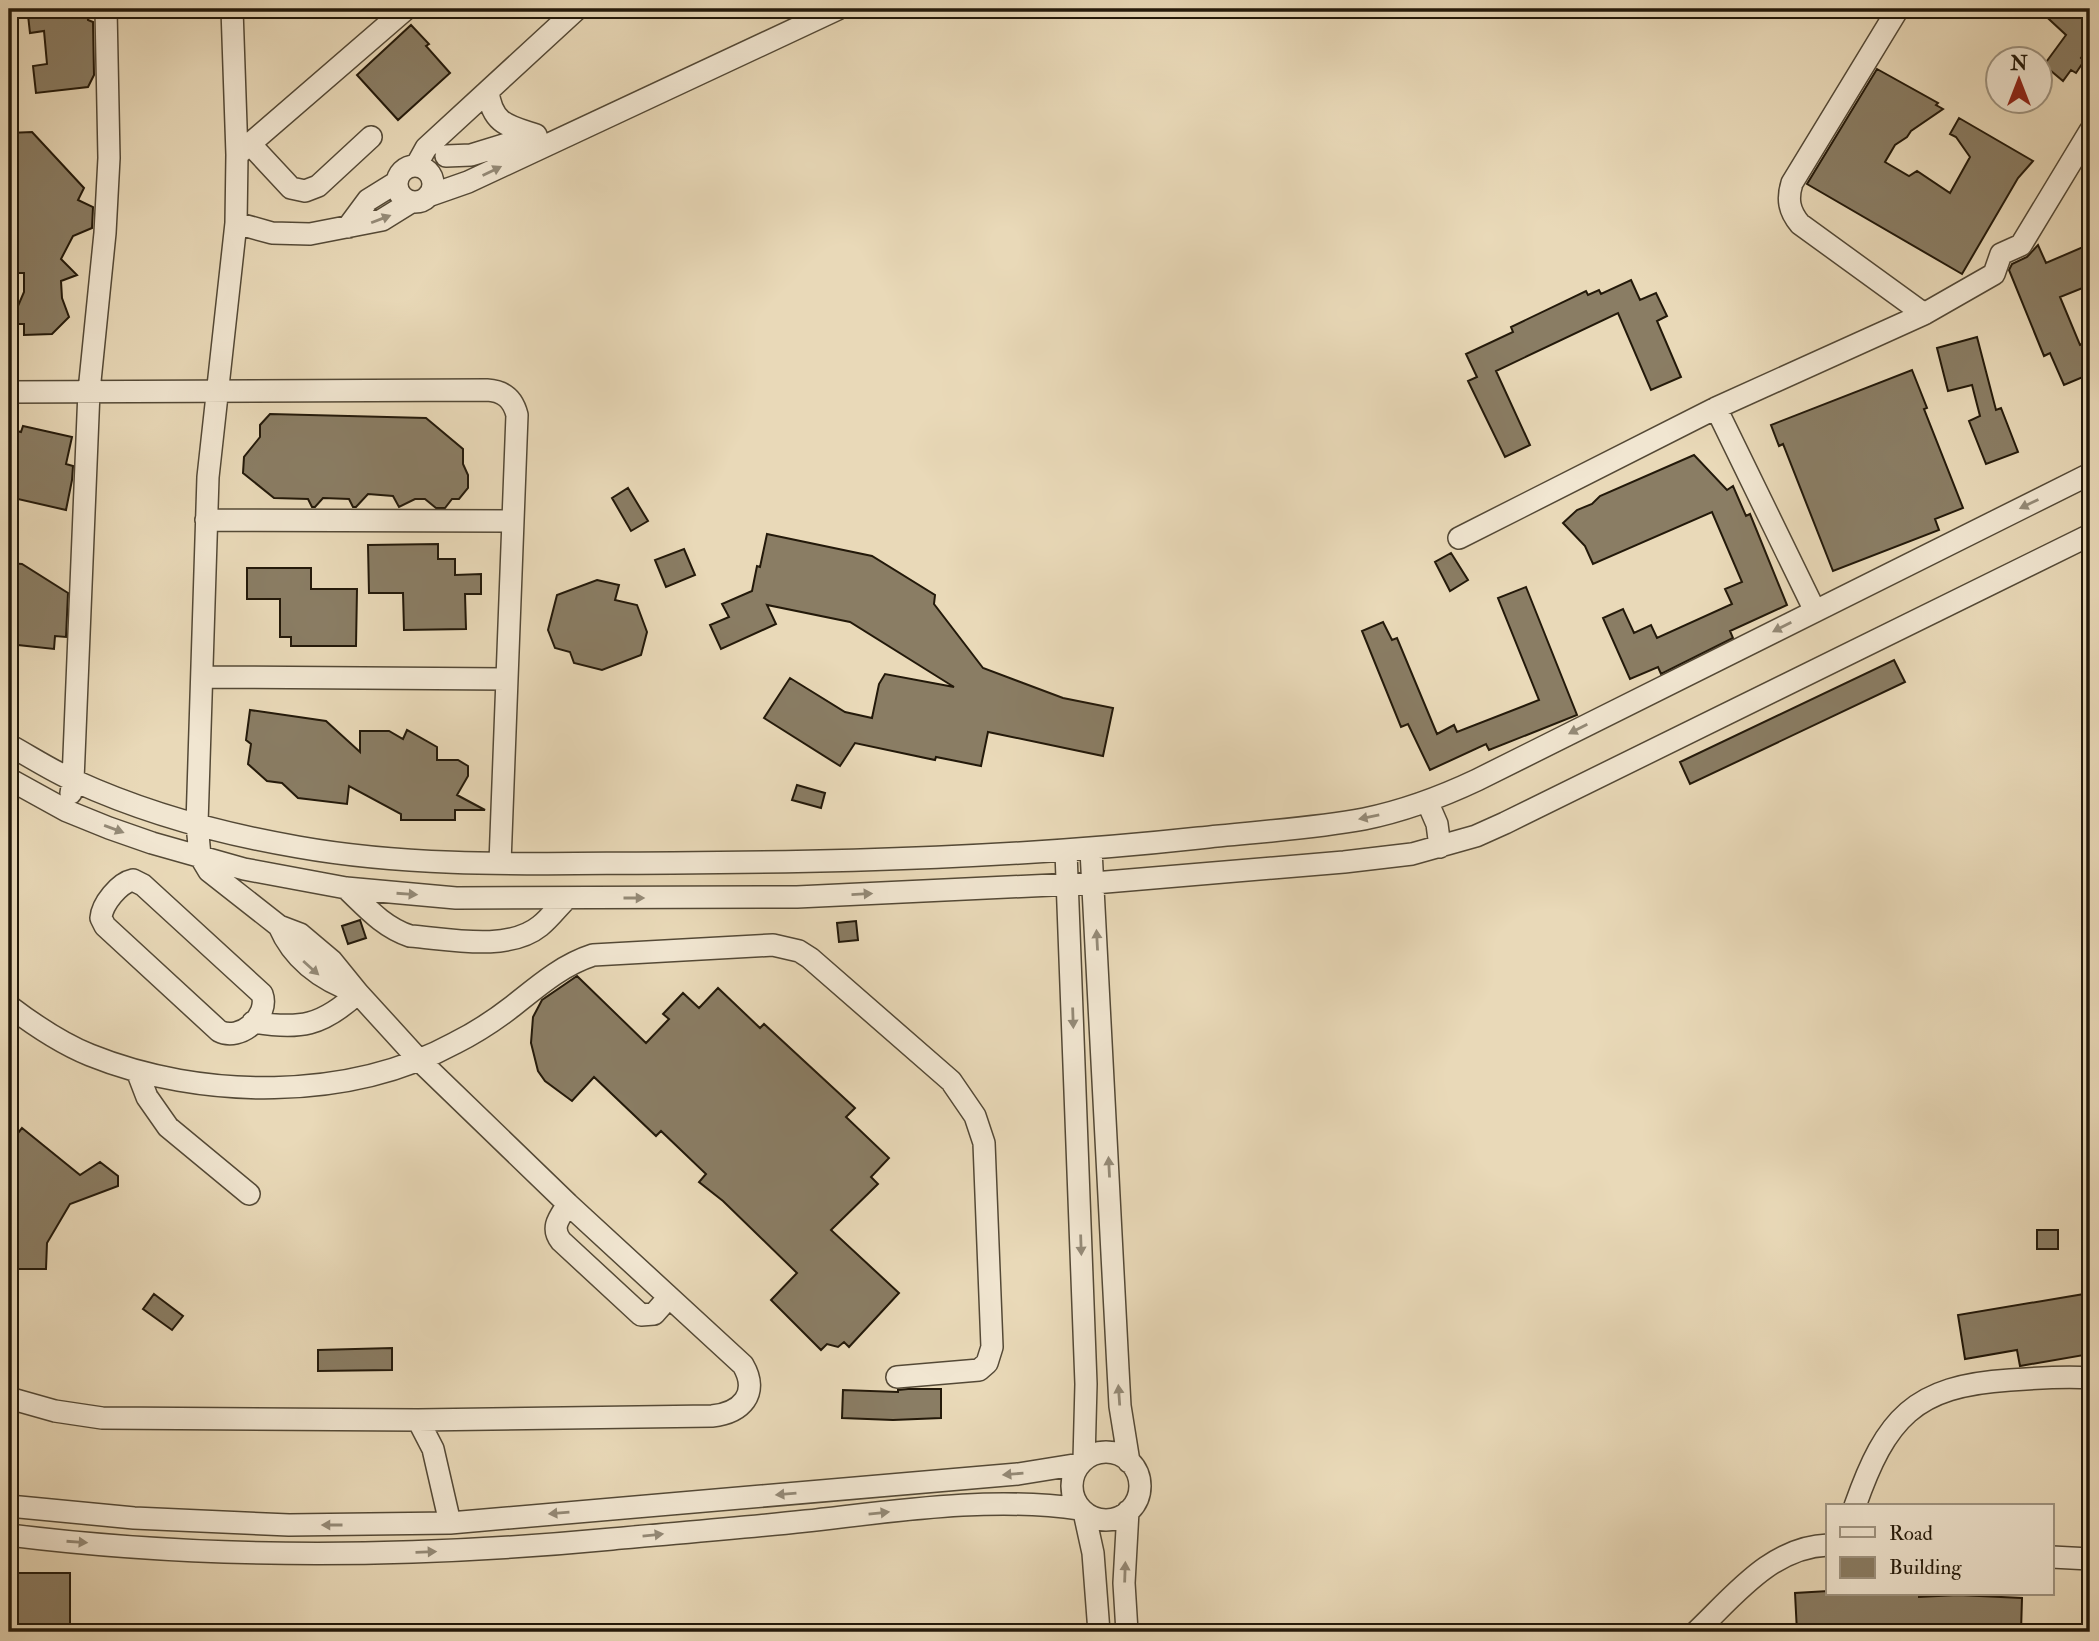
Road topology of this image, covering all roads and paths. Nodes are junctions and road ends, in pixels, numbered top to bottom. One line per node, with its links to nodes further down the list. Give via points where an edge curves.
1 (106, 9): 21 (street, via 107,183)
2 (232, 9): 14 (street)
3 (383, 9): 8 (street)
4 (407, 9): 8 (street)
5 (577, 9): 9 (street)
6 (838, 9): 13 (street)
7 (1898, 9): 20 (street, via 1792,183 1789,200 1800,224)
8 (382, 32): 14 (street)
9 (488, 91): 10 (street); 13 (street, via 490,105 503,124)
10 (461, 117): 15 (street, via 458,136); 17 (street, via 426,148)
11 (2090, 131): 16 (street)
12 (371, 137): 14 (street, via 318,186 305,191 291,188)
13 (545, 138): 15 (street); 17 (street, one-way to 13, via 468,182)
14 (244, 149): 18 (street)
15 (446, 156): 17 (street)
16 (2082, 160): 20 (street, via 2021,245 2001,254 1994,274)
17 (422, 185): 19 (street, one-way to 17, via 382,220); 19 (street, via 403,171 397,182 368,200)
18 (236, 223): 19 (street, via 291,234); 22 (street)
19 (348, 227)
20 (1924, 314): 24 (street)
21 (89, 391): 22 (street); 23 (street); 35 (street)
22 (218, 391): 26 (street); 27 (street, via 488,390 504,394 517,415)
23 (9, 392)
24 (1716, 408): 29 (street); 30 (street)
25 (2090, 474): 30 (street, one-way to 30)
26 (206, 520): 27 (street); 31 (street)
27 (513, 521): 32 (street)
28 (2090, 535): 39 (street, via 1518,817)
29 (1459, 538)
30 (1815, 611): 36 (street, one-way to 36)
31 (202, 677): 32 (street); 38 (street)
32 (507, 679): 43 (street)
33 (9, 745): 35 (street)
34 (9, 779): 37 (street)
35 (73, 780): 37 (street); 38 (street)
36 (1427, 801): 39 (street); 40 (street, one-way to 40, via 1332,824)
37 (67, 811): 42 (street, one-way to 42)
38 (197, 824): 42 (street); 43 (street, via 347,855)
39 (1440, 847): 44 (street, via 1344,862)
40 (1091, 850): 41 (street); 44 (street)
41 (1066, 852): 43 (street, via 789,862); 45 (street)
42 (200, 856): 46 (street); 48 (street, via 216,877 323,953)
43 (500, 863)
44 (1094, 883): 45 (street); 61 (street, one-way to 44, via 1120,1406)
45 (1068, 884): 47 (street, one-way to 45, via 797,897); 60 (street, one-way to 60, via 1086,1384)
46 (346, 888): 47 (street, one-way to 47, via 456,898); 47 (street, via 381,922 400,932 484,941 527,934)
47 (567, 898)
48 (358, 993): 50 (street, via 312,1024 279,1026); 51 (street)
49 (9, 1006): 52 (street, via 89,1055)
50 (253, 1021): 50 (street, via 264,1007 261,994 143,885 133,880 122,885 101,913 105,926 219,1031 239,1033)
51 (420, 1061): 52 (street, via 356,1078 283,1088 209,1086); 54 (street); 56 (street, via 484,1027 565,966 593,955 773,945 810,958 951,1081 975,1116 984,1143 990,1359 979,1370)
52 (137, 1071): 53 (street, via 168,1127)
53 (249, 1194)
54 (568, 1204): 55 (street); 55 (street, via 555,1231 570,1250 641,1315 654,1314)
55 (669, 1297): 59 (street, via 747,1373 750,1382 745,1401 731,1413)
56 (897, 1377)
57 (2090, 1378): 62 (street, via 1966,1383 1942,1391 1899,1420 1883,1441)
58 (9, 1398): 59 (street, via 102,1418)
59 (418, 1420): 66 (street, via 433,1449)
60 (1082, 1462): 61 (street, via 1092,1455 1112,1453); 64 (street, via 1072,1486); 66 (street, one-way to 66, via 1018,1474)
61 (1129, 1462): 65 (street, via 1139,1481 1135,1503)
62 (1856, 1504)
63 (9, 1506): 66 (street, one-way to 63, via 289,1525 134,1518)
64 (1082, 1511): 65 (street, via 1107,1520); 67 (street, one-way to 64, via 177,1550 410,1553 520,1548 928,1508 1002,1505); 71 (street, via 1093,1553)
65 (1128, 1511): 72 (street, one-way to 65)
66 (450, 1523)
67 (9, 1535)
68 (1826, 1545): 73 (street, via 1787,1553 1770,1563)
69 (2054, 1557): 70 (street)
70 (2090, 1559)
71 (1099, 1632)
72 (1127, 1632)
73 (1696, 1632)

